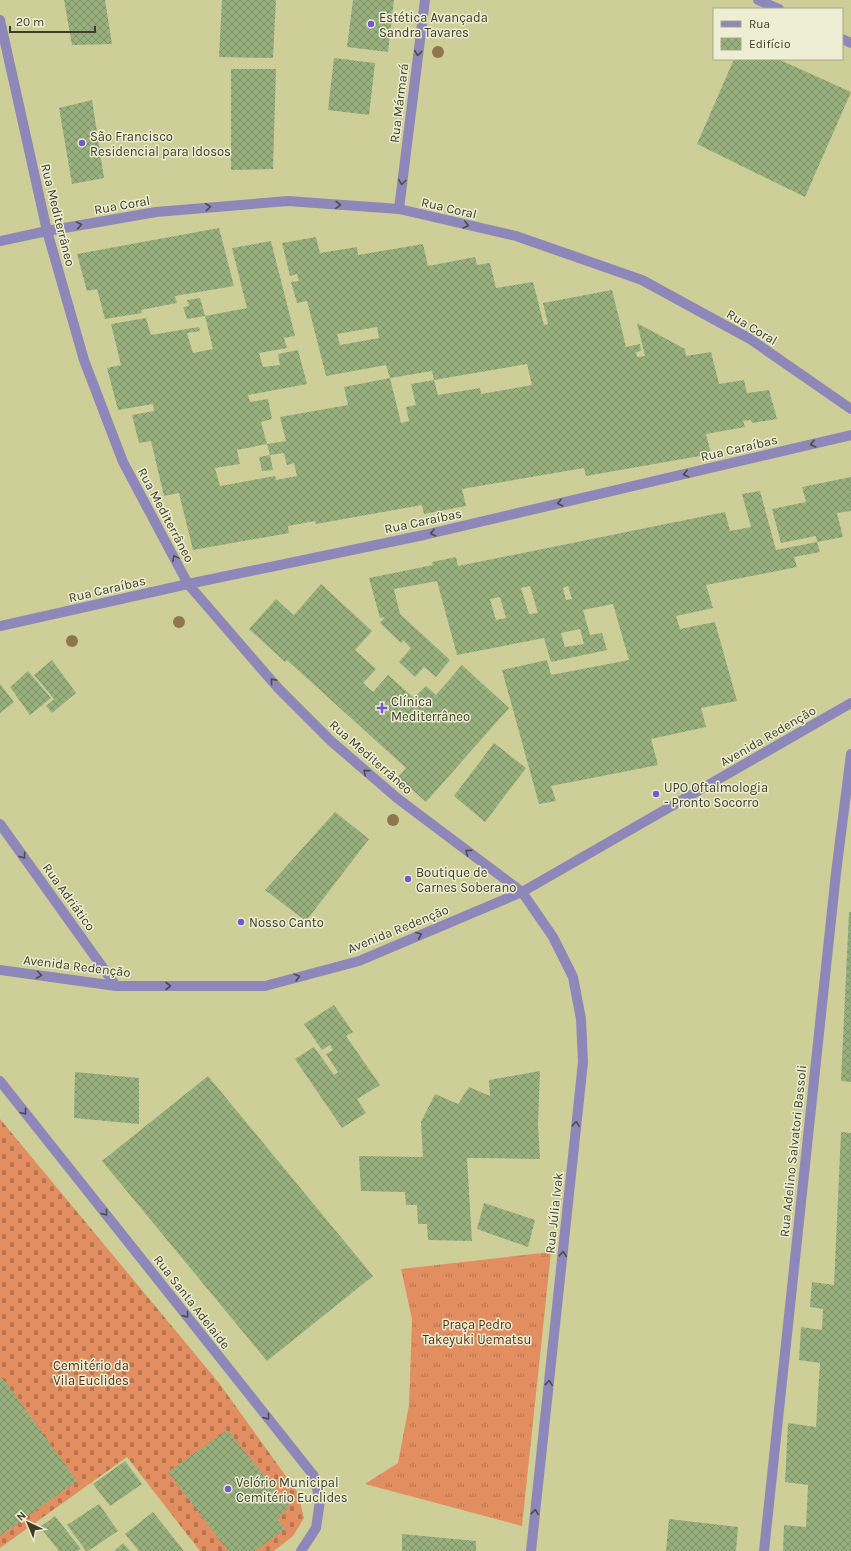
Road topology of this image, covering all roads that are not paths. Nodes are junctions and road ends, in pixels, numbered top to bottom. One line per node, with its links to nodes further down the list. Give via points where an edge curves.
1 (425, 0): 5 (street, Rua Mármará, one-way to 5)
2 (758, 0): 3 (street)
3 (777, 8)
4 (0, 20): 6 (street, Rua Mediterrâneo)
5 (399, 209): 6 (street, Rua Coral, one-way to 5, via 156,212 288,201); 8 (street, Rua Coral, one-way to 8, via 516,236 642,280 750,339)
6 (47, 231): 7 (street, Rua Coral); 10 (street, Rua Mediterrâneo, one-way to 6, via 123,462 84,360)
7 (0, 241)
8 (851, 409)
9 (851, 435): 10 (street, Rua Caraíbas, one-way to 10, via 424,535)
10 (188, 584): 11 (street, Rua Caraíbas); 15 (street, Rua Mediterrâneo, one-way to 10, via 397,798 331,741 278,688)
11 (0, 626)
12 (851, 704): 15 (street, Avenida Redenção)
13 (851, 754): 21 (street, Rua Adelino Salvatori Bassoli)
14 (0, 824): 17 (street, Rua Adriático, one-way to 17)
15 (522, 892): 17 (street, Avenida Redenção, one-way to 15, via 265,986 358,961); 20 (street, Rua Júlia Ivak, one-way to 15, via 583,1062 581,1019 573,977 554,937)
16 (0, 970): 17 (street, Avenida Redenção, one-way to 17)
17 (116, 986)
18 (0, 1081): 19 (street, Rua Santa Adelaide, one-way to 19, via 314,1476 320,1501 316,1528)
19 (301, 1551)
20 (531, 1551)
21 (764, 1551)

